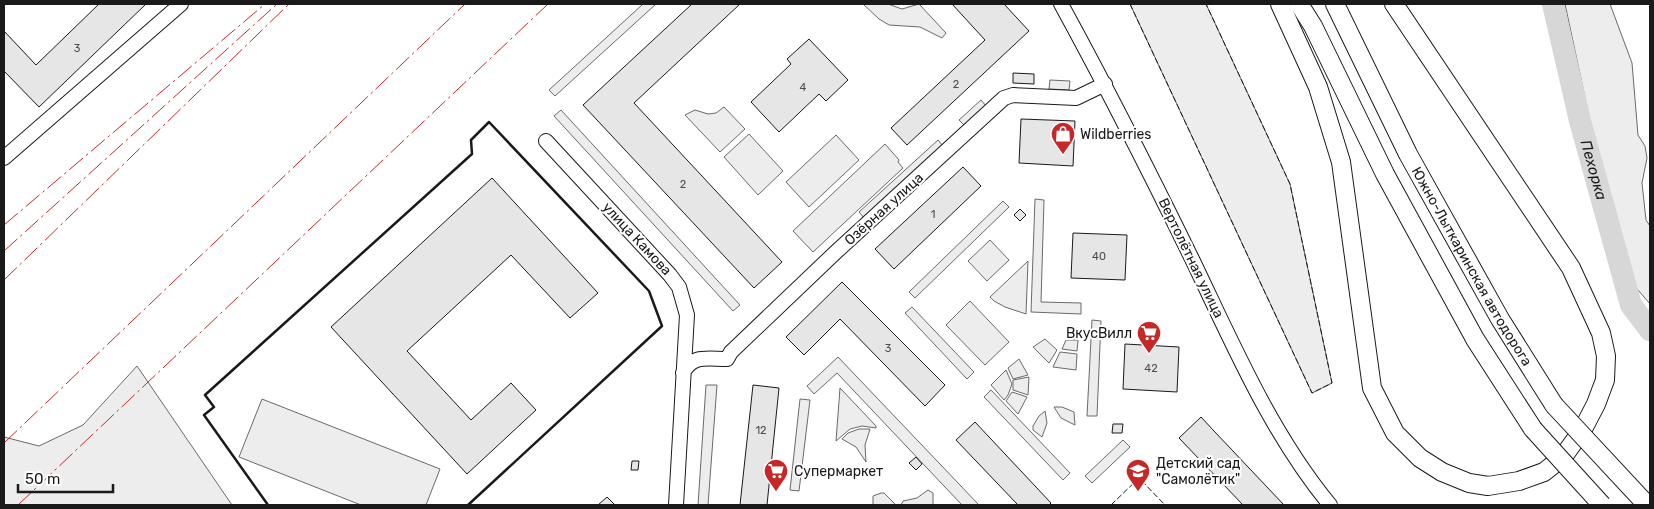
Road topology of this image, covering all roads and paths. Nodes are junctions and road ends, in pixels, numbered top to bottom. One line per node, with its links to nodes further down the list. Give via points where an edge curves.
1 (182, 4): 9 (street)
2 (1061, 4): 7 (street, Вертолётная улица)
3 (1280, 4): 6 (main road, via 1318,87 1341,162 1372,388 1395,434 1420,458 1469,483 1488,486 1519,481 1544,472 1562,456 1583,429 1605,380 1606,356 1601,333 1571,268)
4 (1299, 4): 13 (main road, bridge, via 1313,26 1385,174 1475,339 1533,429)
5 (1335, 4): 14 (main road, Южно-Лыткаринская автодорога, bridge, via 1408,154 1500,319 1554,405)
6 (1394, 4)
7 (1105, 84): 10 (street, Озёрная улица, via 1076,98 1013,95 1004,98 837,250 727,359 694,359); 12 (street, Вертолётная улица, via 1242,367 1298,463)
8 (546, 141): 10 (street, улица Камова, via 679,287 687,314)
9 (4, 158)
10 (682, 373): 11 (street, улица Камова)
11 (676, 505)
12 (1330, 505)
13 (1602, 505)
14 (1647, 505)

